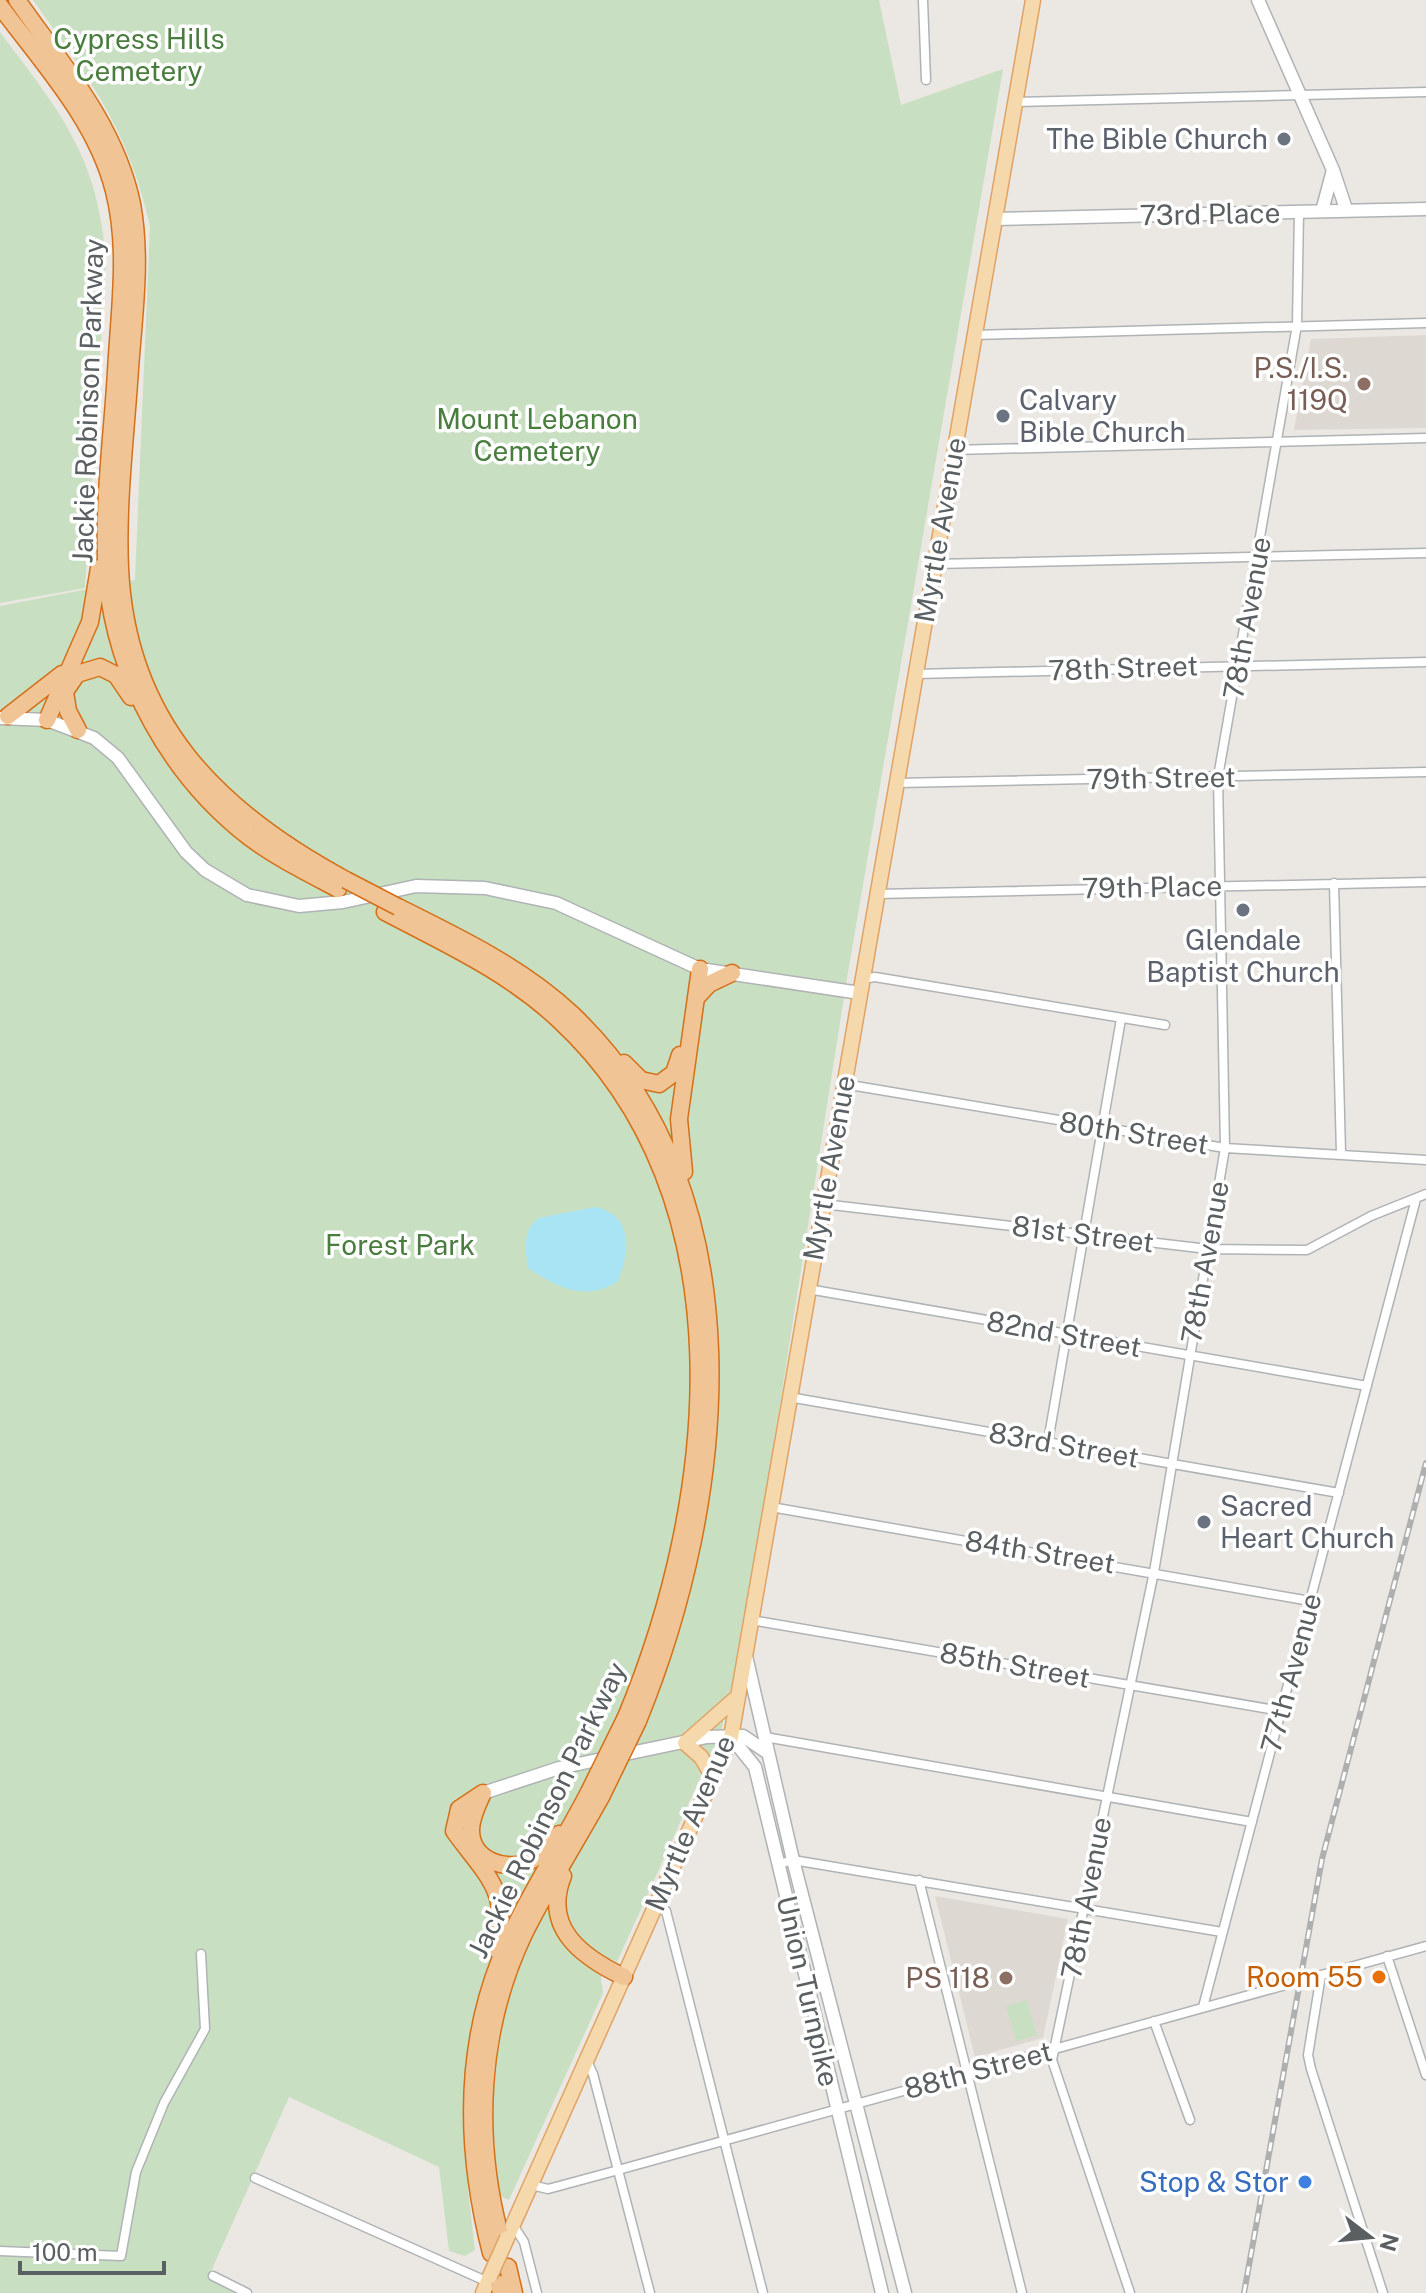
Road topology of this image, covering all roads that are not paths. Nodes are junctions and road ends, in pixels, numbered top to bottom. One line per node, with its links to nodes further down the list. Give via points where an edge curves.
1 (17, 0): 40 (highway, Jackie Robinson Parkway, via 98,117 118,157 131,202 136,271 119,552 127,622 143,674 176,738 221,795 276,841)
2 (923, 0): 6 (street)
3 (1033, 0): 9 (main road, Myrtle Avenue)
4 (1258, 0): 8 (main road)
5 (0, 6): 22 (highway, Jackie Robinson Parkway, via 84,121 118,208 122,269)
6 (926, 80)
7 (1426, 92): 8 (street)
8 (1298, 95): 9 (street); 10 (main road)
9 (1014, 102): 15 (main road, Myrtle Avenue)
10 (1333, 170): 11 (main road); 13 (main road)
11 (1346, 209): 12 (main road, 73rd Place); 13 (main road, 73rd Place)
12 (1426, 209)
13 (1322, 211): 14 (main road, 73rd Place)
14 (1299, 212): 15 (main road, 73rd Place); 17 (street, 78th Avenue)
15 (994, 219): 18 (main road, Myrtle Avenue)
16 (1426, 323): 17 (street)
17 (1297, 325): 18 (street); 20 (street, 78th Avenue)
18 (974, 335): 21 (main road, Myrtle Avenue)
19 (1426, 438): 20 (street)
20 (1277, 442): 21 (street); 24 (street, 78th Avenue)
21 (954, 450): 25 (main road, Myrtle Avenue)
22 (108, 511): 28 (highway, via 93,613); 34 (highway, Jackie Robinson Parkway, via 108,581 116,625)
23 (1426, 553): 24 (street)
24 (1259, 557): 25 (street); 27 (street, 78th Avenue)
25 (935, 564): 29 (main road, Myrtle Avenue)
26 (1426, 662): 27 (street, 78th Street)
27 (1239, 665): 29 (street, 78th Street); 36 (street, 78th Avenue)
28 (67, 671): 31 (highway); 32 (highway)
29 (915, 674): 37 (main road, Myrtle Avenue)
30 (65, 692): 32 (highway); 33 (highway); 34 (highway, via 81,671 108,670)
31 (4, 717): 32 (main road)
32 (51, 721): 33 (main road)
33 (78, 730): 44 (main road, via 118,758 186,852 247,895 299,906 416,886 508,891 556,903)
34 (156, 730): 40 (highway, Jackie Robinson Parkway, via 191,781 236,826 267,849)
35 (1426, 772): 36 (street, 79th Street)
36 (1218, 777): 37 (street, 79th Street); 41 (street, 78th Avenue)
37 (897, 783): 42 (main road, Myrtle Avenue)
38 (1426, 882): 39 (street, 79th Place)
39 (1334, 883): 41 (street, 79th Place); 54 (street)
40 (342, 884): 43 (highway, Jackie Robinson Parkway, bridge)
41 (1220, 885): 42 (street, 79th Place); 53 (street, 78th Avenue)
42 (877, 894): 46 (main road, Myrtle Avenue)
43 (392, 910): 48 (highway, Jackie Robinson Parkway, via 495,956); 78 (highway, Jackie Robinson Parkway, via 501,973 572,1033 630,1107 674,1206 697,1343 695,1444 670,1590)
44 (696, 968): 45 (main road); 47 (highway); 48 (highway, via 678,1064 663,1083 637,1077)
45 (732, 973): 46 (main road); 47 (highway, via 709,984)
46 (861, 986): 49 (street, via 875,977); 51 (main road, Myrtle Avenue)
47 (696, 998): 59 (highway, via 679,1127)
48 (574, 1016): 59 (highway, Jackie Robinson Parkway, via 647,1111)
49 (1121, 1019): 50 (street); 52 (street)
50 (1165, 1025)
51 (844, 1084): 52 (street, 80th Street); 58 (main road, Myrtle Avenue)
52 (1103, 1129): 53 (street, 80th Street); 60 (street)
53 (1225, 1148): 54 (street, 80th Street); 61 (street, 78th Avenue)
54 (1341, 1154): 55 (street, 80th Street)
55 (1423, 1160)
56 (1426, 1194): 57 (street, 81st Street)
57 (1416, 1199): 61 (street, 81st Street, via 1371,1216 1310,1250); 65 (street, 77th Avenue)
58 (823, 1204): 60 (street, 81st Street); 62 (main road, Myrtle Avenue)
59 (690, 1214): 78 (highway, Jackie Robinson Parkway, via 706,1304 708,1442 684,1583 664,1652)
60 (1084, 1234): 61 (street, 81st Street); 63 (street)
61 (1208, 1249): 64 (street, 78th Avenue)
62 (808, 1289): 63 (street, 82nd Street); 66 (main road, Myrtle Avenue)
63 (1067, 1334): 64 (street, 82nd Street); 67 (street)
64 (1188, 1356): 65 (street, 82nd Street); 68 (street, 78th Avenue)
65 (1367, 1386): 69 (street, 77th Avenue)
66 (789, 1397): 67 (street, 83rd Street); 70 (main road, Myrtle Avenue)
67 (1048, 1442): 68 (street, 83rd Street)
68 (1171, 1464): 69 (street, 83rd Street); 71 (street, 78th Avenue)
69 (1339, 1493): 72 (street, 77th Avenue)
70 (770, 1507): 71 (street, 84th Street); 73 (main road, Myrtle Avenue)
71 (1154, 1572): 72 (street, 84th Street); 75 (street, 78th Avenue)
72 (1310, 1601): 77 (street, 77th Avenue)
73 (750, 1619): 74 (main road, Myrtle Avenue); 75 (street, 85th Street)
74 (744, 1651): 76 (main road, Myrtle Avenue); 80 (main road, Union Turnpike)
75 (1129, 1685): 77 (street, 85th Street); 86 (street, 78th Avenue)
76 (736, 1697): 79 (main road, Myrtle Avenue); 81 (main road)
77 (1281, 1711): 88 (street, 77th Avenue)
78 (632, 1719): 85 (highway, Jackie Robinson Parkway, bridge)
79 (731, 1737): 81 (main road); 82 (main road, via 743,1736); 83 (main road, Myrtle Avenue); 91 (main road, Union Turnpike, via 755,1767)
80 (765, 1737): 82 (main road, Union Turnpike); 86 (street)
81 (685, 1743): 83 (main road); 84 (main road, via 559,1768)
82 (768, 1753): 90 (main road, Union Turnpike)
83 (713, 1777): 93 (main road, Myrtle Avenue)
84 (483, 1793): 87 (highway, via 473,1818 472,1840 483,1856 504,1866 539,1854); 101 (highway, via 459,1809 454,1831 494,1886 502,1909)
85 (595, 1795): 87 (highway, Jackie Robinson Parkway); 89 (highway, Jackie Robinson Parkway)
86 (1106, 1795): 88 (street); 94 (street, 78th Avenue)
87 (581, 1808): 101 (highway, Jackie Robinson Parkway, via 522,1913)
88 (1252, 1822): 95 (street, 77th Avenue)
89 (580, 1835): 100 (highway, via 560,1886 562,1928 581,1953); 115 (highway, Jackie Robinson Parkway, via 523,1938 493,2026 483,2131 490,2197)
90 (793, 1860): 91 (street); 92 (street); 108 (main road, Union Turnpike)
91 (779, 1864): 109 (main road, Union Turnpike)
92 (919, 1880): 94 (street); 106 (street)
93 (656, 1904): 100 (main road, Myrtle Avenue); 111 (street, via 666,1911)
94 (1084, 1907): 95 (street); 104 (street, 78th Avenue)
95 (1222, 1932): 102 (street, 77th Avenue)
96 (1426, 1946): 98 (street, 88th Street)
97 (201, 1954): 116 (street, via 205,2029 164,2103 136,2172 121,2256)
98 (1387, 1956): 99 (street, 88th Street); 107 (street)
99 (1321, 1975): 102 (street, 88th Street); 130 (street, via 1308,2055)
100 (624, 1977): 105 (main road, Myrtle Avenue)
101 (489, 1993): 117 (highway, Jackie Robinson Parkway, via 474,2066 470,2123 476,2186)
102 (1203, 2007): 103 (street, 88th Street)
103 (1154, 2021): 104 (street, 88th Street); 110 (street)
104 (1055, 2049): 106 (street, 88th Street); 129 (street, 78th Avenue, via 1053,2063)
105 (586, 2060): 112 (street); 114 (main road, Myrtle Avenue)
106 (967, 2073): 108 (street, 88th Street); 128 (street)
107 (1426, 2075)
108 (857, 2104): 109 (street, 88th Street); 127 (main road, Union Turnpike)
109 (836, 2109): 111 (street, 88th Street); 126 (main road, Union Turnpike)
110 (1190, 2120)
111 (725, 2140): 112 (street, 88th Street); 125 (street)
112 (619, 2170): 114 (street, 88th Street, via 548,2189); 124 (street)
113 (255, 2178): 120 (street)
114 (531, 2185): 115 (main road, Myrtle Avenue)
115 (506, 2233): 120 (main road, Myrtle Avenue, bridge); 123 (street, via 524,2242)
116 (1, 2253)
117 (491, 2253)
118 (508, 2267): 122 (highway)
119 (213, 2276): 121 (street)
120 (492, 2286)
121 (247, 2293)
122 (514, 2293)
123 (537, 2293)
124 (650, 2293)
125 (763, 2293)
126 (882, 2293)
127 (905, 2293)
128 (1022, 2293)
129 (1130, 2293)
130 (1383, 2293)

